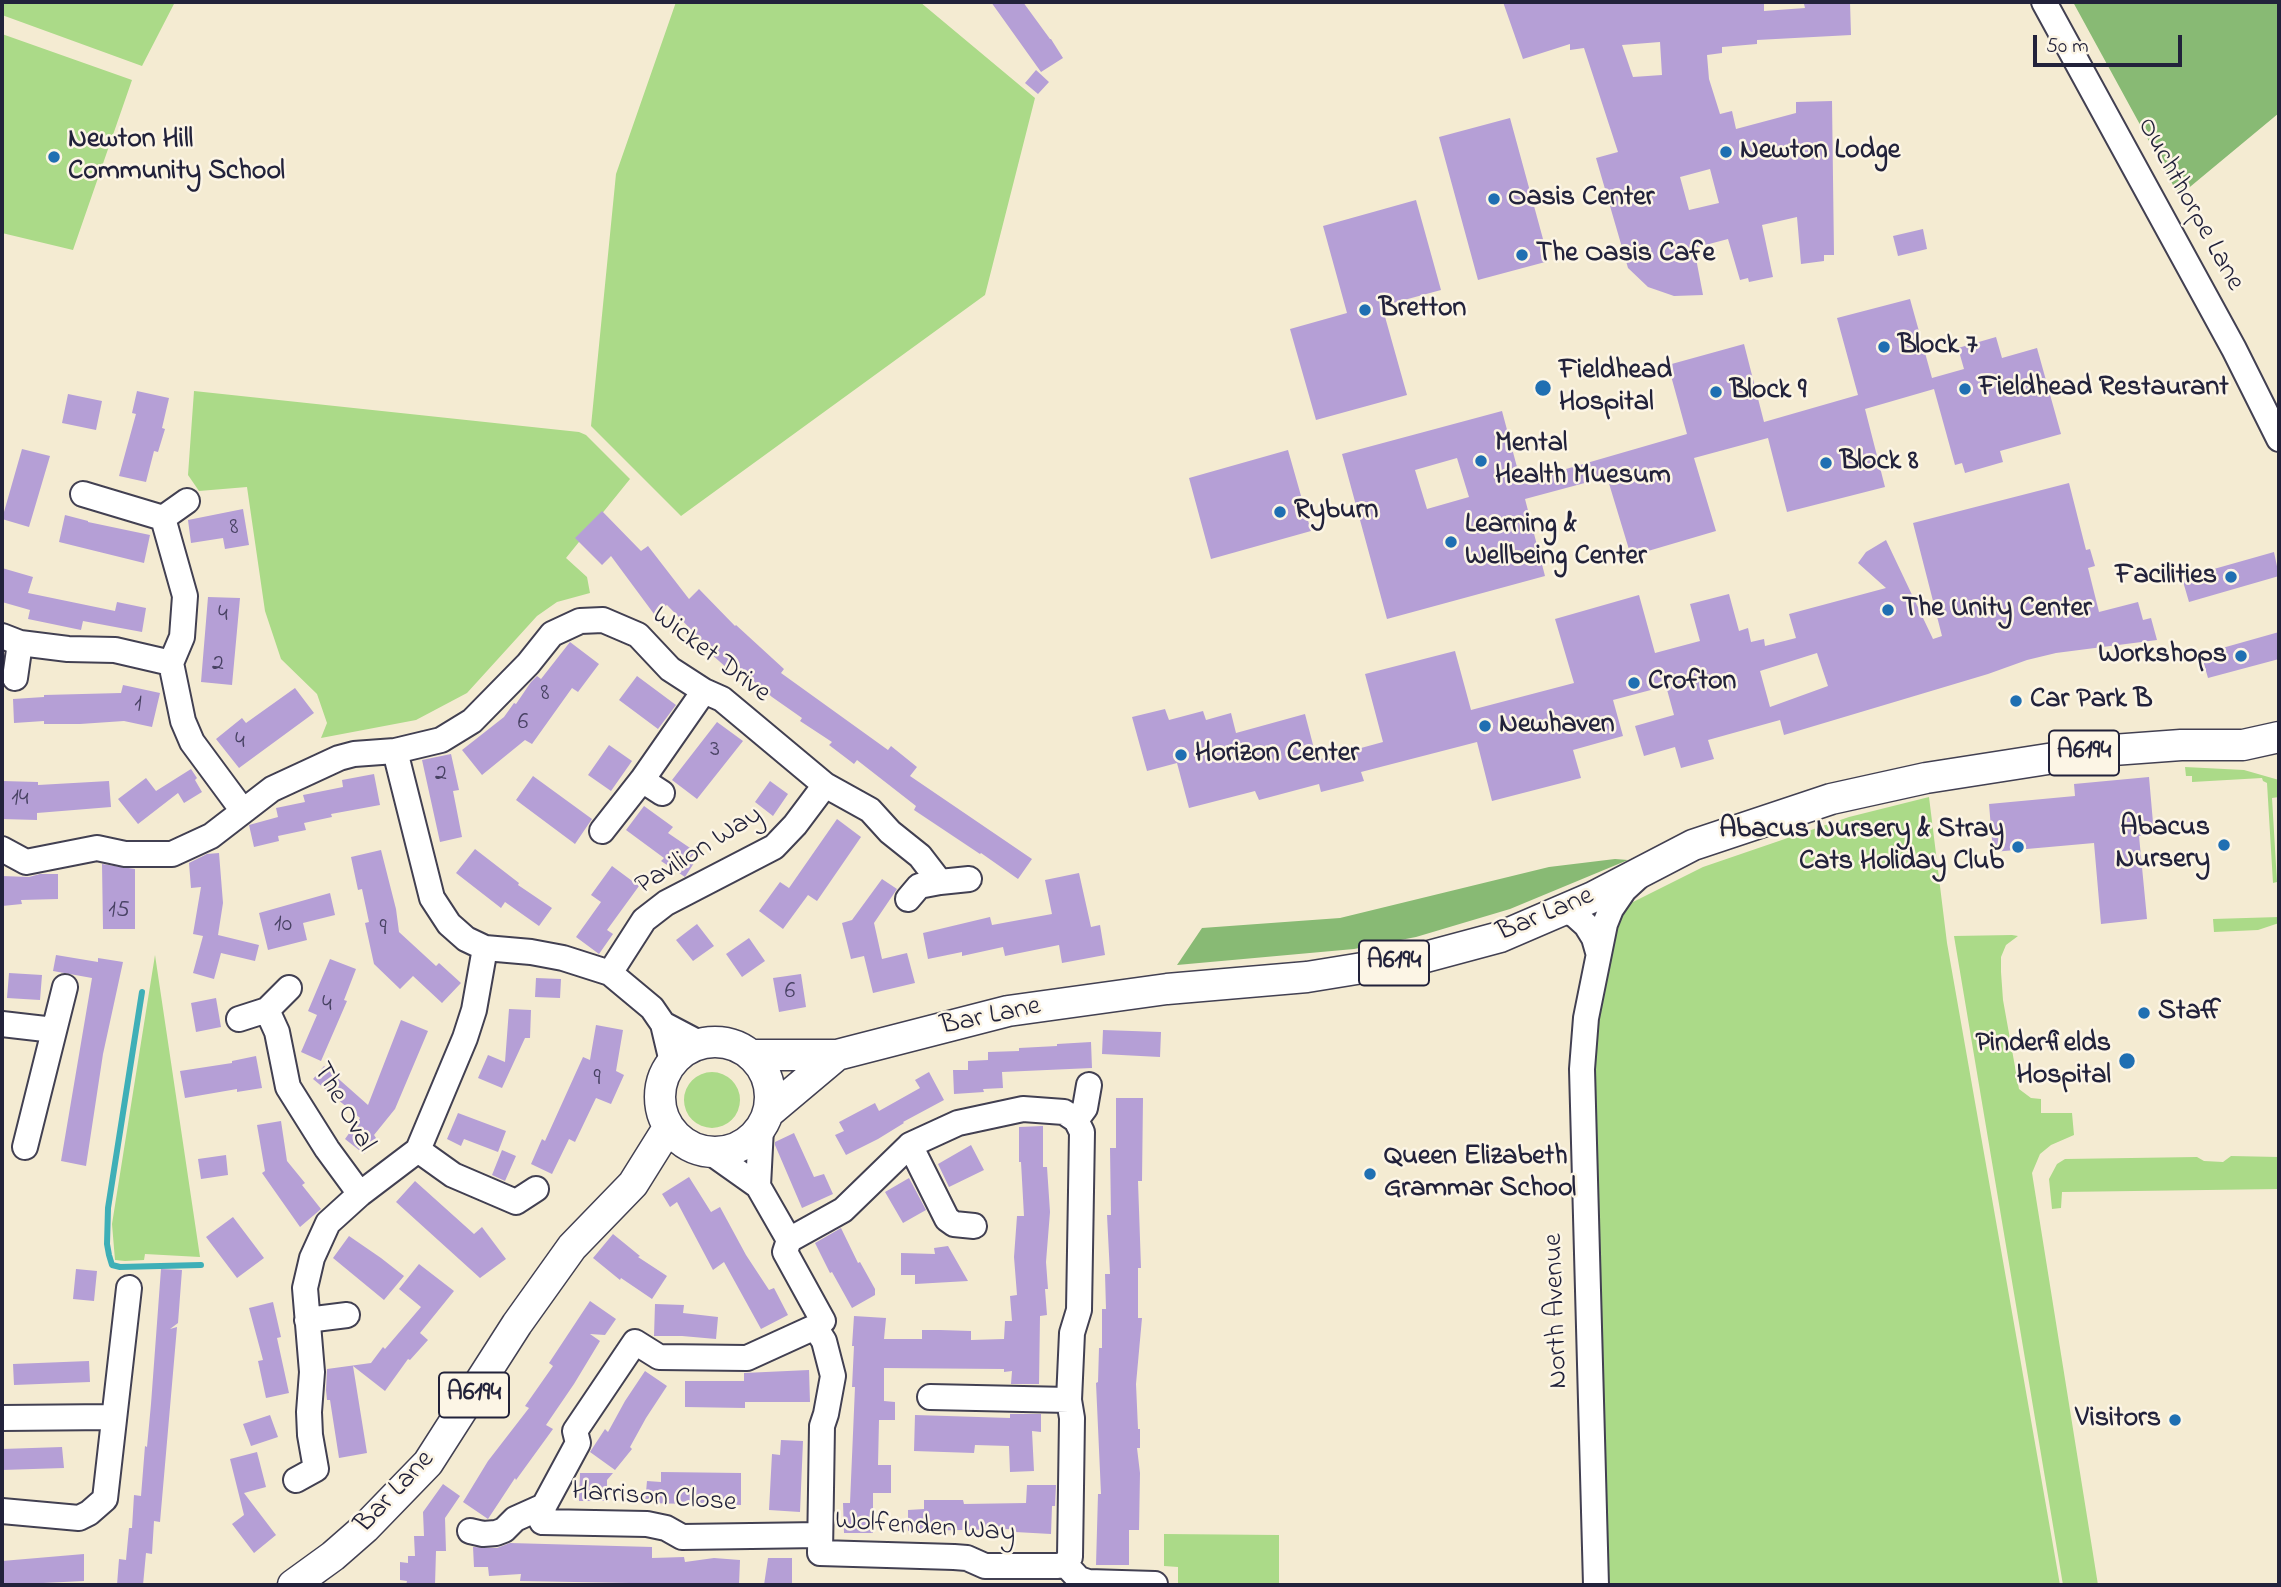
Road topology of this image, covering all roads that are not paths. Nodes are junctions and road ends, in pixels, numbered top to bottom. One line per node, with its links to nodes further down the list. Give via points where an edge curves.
1 (2044, 2): 2 (street, Ouchthorpe Lane)
2 (2279, 439)
3 (83, 494): 5 (street)
4 (187, 500): 5 (street)
5 (163, 518): 7 (street, via 185,596 182,637)
6 (11, 639): 7 (street, via 68,649 115,650); 8 (street)
7 (171, 663): 15 (street, via 192,742)
8 (15, 678)
9 (704, 691): 12 (street, Wicket Drive, via 670,669 638,635 603,620 580,621 552,634 472,721 441,740); 14 (street, Wicket Drive, via 722,699); 16 (street, via 652,787)
10 (2279, 737): 11 (main road, Bar Lane / A6194)
11 (2243, 745): 13 (main road, Bar Lane / A6194); 18 (main road, Bar Lane / A6194, via 2099,751 1926,778 1831,799 1693,845)
12 (395, 751): 15 (street, Wicket Drive, via 339,758 272,789); 23 (street, via 432,898 457,932)
13 (2279, 759)
14 (825, 785): 20 (street, Wicket Drive, via 870,810 920,856); 25 (street, Pavilion Way, via 774,847 666,903 644,920)
15 (243, 811): 17 (street, Wicket Drive, via 211,836 172,853 125,854 97,848 26,862)
16 (602, 831)
17 (2, 849)
18 (1644, 871): 22 (main road, Bar Lane / A6194); 24 (street, North Avenue, via 1611,909)
19 (969, 879): 20 (street)
20 (940, 882): 21 (street, via 919,886)
21 (908, 898)
22 (1564, 909): 24 (street, via 1586,925); 35 (main road, Bar Lane / A6194, via 1500,937 1418,959 1307,977 1167,989 1008,1011)
23 (485, 948): 25 (street, via 563,958); 43 (street, via 468,1029)
24 (1598, 952): 67 (street, North Avenue, via 1582,1069)
25 (610, 972): 31 (street, via 652,1008)
26 (65, 987): 32 (street)
27 (289, 988): 28 (street)
28 (267, 1010): 29 (street); 48 (street, The Oval, via 277,1032 288,1087)
29 (239, 1019)
30 (2, 1024): 32 (street)
31 (663, 1024): 33 (street); 36 (street)
32 (54, 1030): 42 (street)
33 (701, 1044): 34 (main road, A6194, via 729,1044); 36 (main road)
34 (751, 1055): 35 (main road, Bar Lane / A6194); 39 (main road, via 768,1083 770,1098)
35 (837, 1055): 39 (main road, Bar Lane / A6194)
36 (672, 1062): 40 (main road, via 659,1093)
37 (1089, 1085): 38 (street, via 1085,1108)
38 (1076, 1119): 41 (street, via 1063,1112 1023,1109 958,1123); 56 (street, via 1082,1132 1079,1310 1072,1333)
39 (764, 1121): 44 (main road, A6194, via 750,1140 737,1148); 46 (street)
40 (668, 1128): 44 (main road, via 682,1142); 45 (main road, Bar Lane / A6194)
41 (910, 1145): 49 (street, via 947,1220); 50 (street, via 843,1210)
42 (25, 1147)
43 (418, 1150): 47 (street, via 453,1175 516,1202); 48 (street)
44 (705, 1151): 45 (main road, Bar Lane / A6194); 46 (street, Wolfenden Way)
45 (633, 1184): 66 (main road, Bar Lane / A6194, via 572,1247 428,1463 365,1528)
46 (758, 1186): 50 (street, Wolfenden Way)
47 (536, 1189)
48 (360, 1194): 53 (street, via 328,1223 312,1258 305,1288)
49 (974, 1226)
50 (789, 1240): 54 (street, Wolfenden Way, via 785,1252 823,1321)
51 (129, 1288): 57 (street)
52 (347, 1315): 53 (street)
53 (307, 1320): 59 (street, via 312,1372 310,1435 316,1469)
54 (814, 1327): 60 (street, Harrison Close, via 747,1358 659,1357 635,1342 576,1432 578,1443); 63 (street, Wolfenden Way, via 824,1341 833,1376 822,1426)
55 (930, 1397): 56 (street)
56 (1069, 1400): 64 (street, via 1070,1557)
57 (113, 1417): 58 (street); 61 (street, via 108,1489 101,1504 79,1518)
58 (2, 1418)
59 (296, 1480)
60 (544, 1506): 62 (street, Harrison Close, via 496,1533); 63 (street, Harrison Close, via 542,1522 646,1524 682,1536)
61 (2, 1511)
62 (470, 1531)
63 (820, 1535): 64 (street, Wolfenden Way, via 820,1553 967,1558 985,1566)
64 (1065, 1564): 65 (street, via 1088,1583)
65 (1155, 1584)
66 (293, 1585)
67 (1596, 1585)

